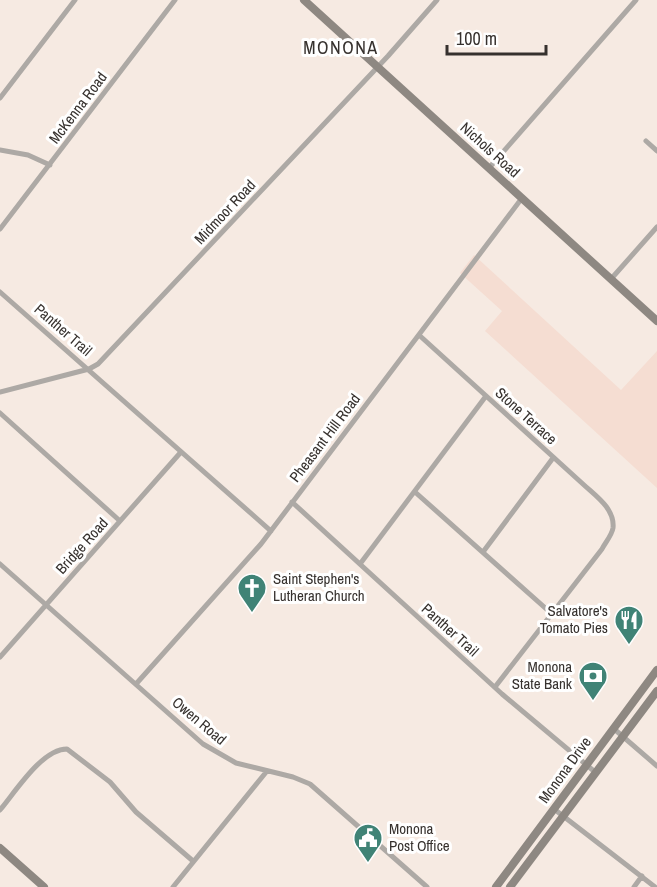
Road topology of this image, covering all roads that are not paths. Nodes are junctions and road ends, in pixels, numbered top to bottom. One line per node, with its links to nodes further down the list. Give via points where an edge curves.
1 (75, 0): 7 (street)
2 (175, 0): 11 (street, McKenna Road)
3 (304, 0): 6 (street, Nichols Road)
4 (437, 0): 6 (street, Midmoor Road)
5 (636, 0): 12 (street)
6 (378, 67): 12 (street, Nichols Road); 20 (street, Midmoor Road, via 98,364)
7 (0, 98)
8 (646, 141): 10 (street)
9 (0, 150): 11 (street, via 28,155)
10 (657, 151)
11 (50, 165): 15 (street, McKenna Road)
12 (489, 168): 13 (street, Nichols Road)
13 (522, 198): 16 (street, Nichols Road); 19 (street, Pheasant Hill Road)
14 (657, 227): 16 (street)
15 (0, 230)
16 (611, 279): 18 (street, Nichols Road)
17 (0, 291): 20 (street, Panther Trail)
18 (657, 321)
19 (419, 335): 22 (street, Stone Terrace); 27 (street, Pheasant Hill Road)
20 (89, 369): 21 (street, Midmoor Road); 24 (street, Panther Trail)
21 (0, 392)
22 (486, 396): 25 (street, Stone Terrace); 26 (street)
23 (0, 413): 28 (street)
24 (182, 452): 28 (street, Bridge Road); 29 (street, Panther Trail)
25 (554, 458): 30 (street); 34 (street, Stone Terrace, via 604,505 612,518 612,531)
26 (416, 492): 30 (street); 32 (street)
27 (292, 502): 29 (street, Pheasant Hill Road); 32 (street, Panther Trail)
28 (120, 521): 33 (street, Bridge Road)
29 (271, 531): 37 (street, Pheasant Hill Road)
30 (483, 552): 34 (street)
31 (0, 564): 33 (street, Owen Road)
32 (360, 564): 38 (street, Panther Trail)
33 (46, 604): 35 (street, Bridge Road); 37 (street, Owen Road)
34 (552, 614): 38 (street)
35 (0, 657)
36 (657, 670): 40 (street, Monona Drive)
37 (136, 684): 44 (street, Owen Road, via 213,751 236,763)
38 (495, 687): 42 (street, Panther Trail)
39 (657, 691): 41 (street, Monona Drive)
40 (613, 728): 41 (street); 42 (street, Monona Drive)
41 (623, 737): 43 (street); 45 (street, Monona Drive)
42 (586, 765): 45 (street, Panther Trail); 46 (street, Monona Drive)
43 (657, 766)
44 (267, 771): 50 (street); 54 (street, Owen Road, via 310,784)
45 (595, 772): 48 (street, Monona Drive)
46 (554, 808): 48 (street); 55 (street, Monona Drive)
47 (0, 810): 50 (street, via 45,757 67,749 110,782 136,812)
48 (563, 816): 51 (street); 56 (street, Monona Drive)
49 (0, 848): 52 (street)
50 (194, 861): 53 (street)
51 (642, 876): 57 (street); 58 (street)
52 (44, 887)
53 (172, 887)
54 (427, 887)
55 (496, 887)
56 (510, 887)
57 (634, 887)
58 (655, 887)

